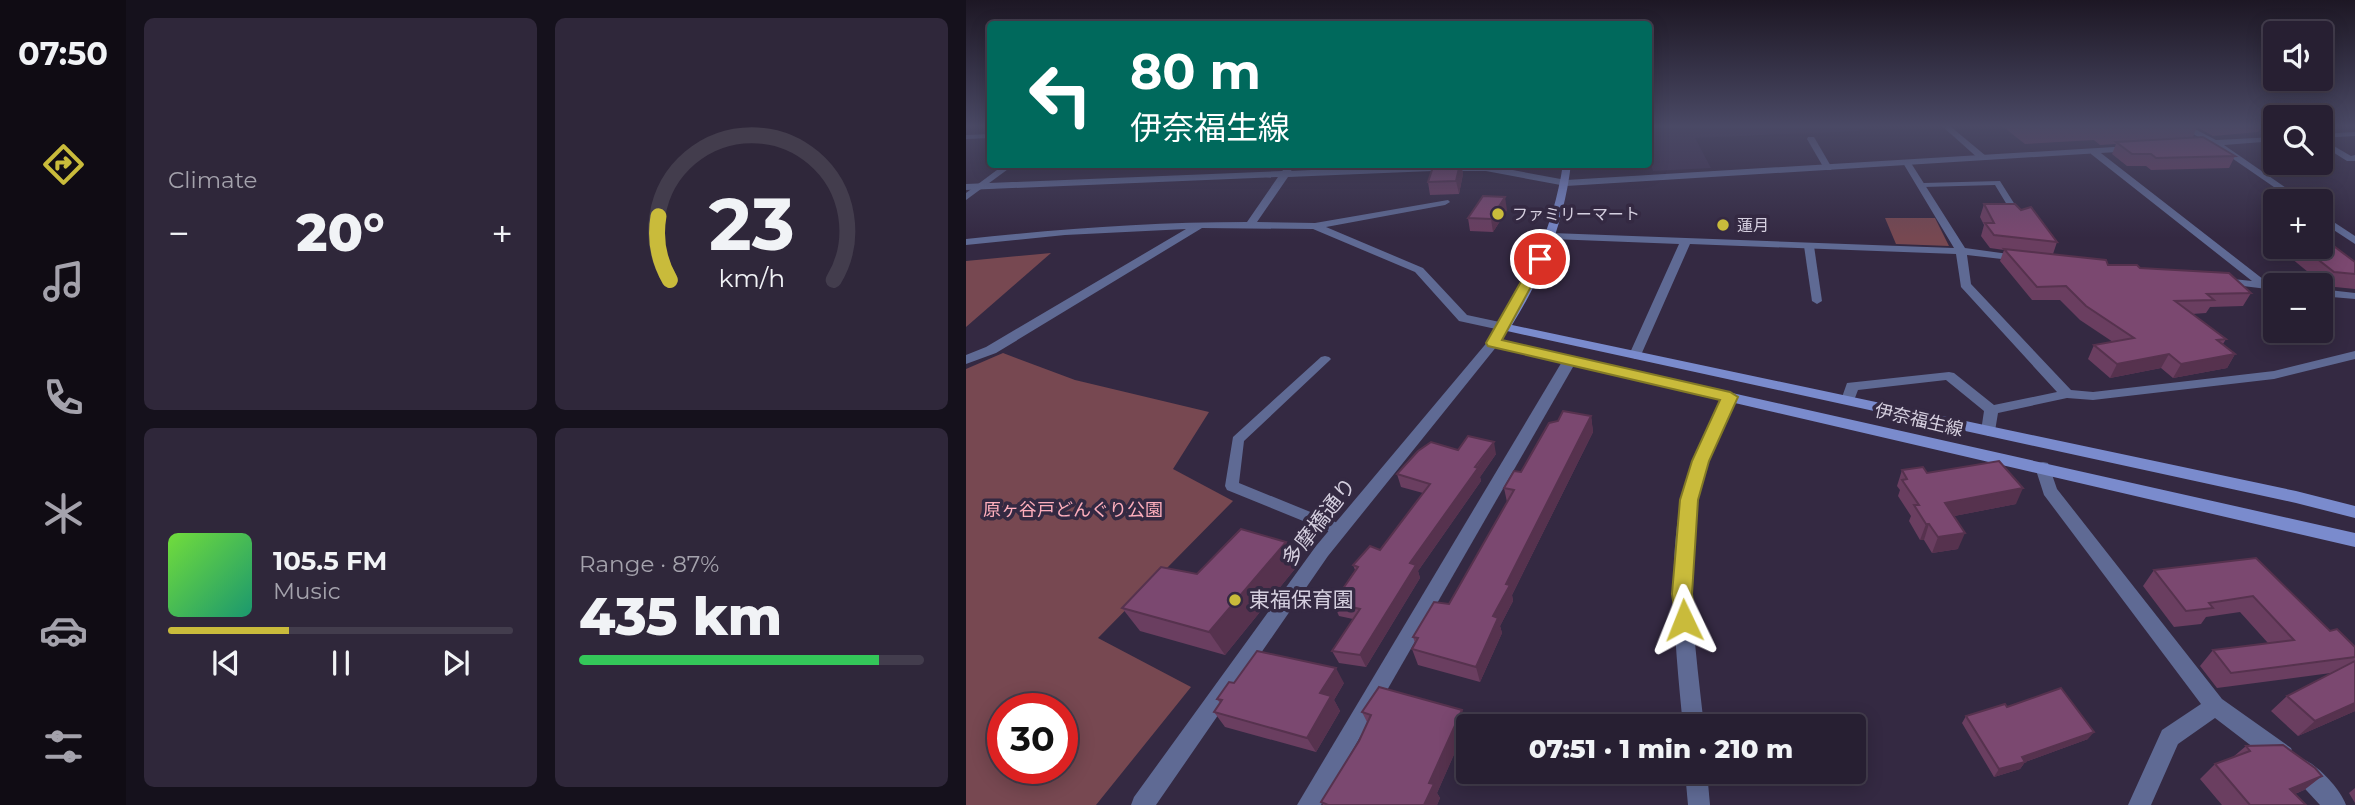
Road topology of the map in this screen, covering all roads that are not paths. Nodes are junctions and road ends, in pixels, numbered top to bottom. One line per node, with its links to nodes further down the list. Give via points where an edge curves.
1 (1907, 163): 14 (street)
2 (1825, 164): 11 (street)
3 (1898, 164): 11 (street)
4 (2109, 164): 33 (street)
5 (2245, 164): 17 (street)
6 (1006, 168): 15 (street)
7 (1289, 168): 12 (street)
8 (1395, 168): 12 (street)
9 (1468, 168): 13 (street)
10 (1567, 168): 13 (main road)
11 (1828, 168): 13 (street)
12 (1285, 174): 15 (street, via 1138,175); 22 (street)
13 (1566, 183): 25 (main road)
14 (1923, 185): 20 (lane, via 1997,183); 30 (street)
15 (981, 186): 16 (street); 18 (street)
16 (966, 187)
17 (2282, 189)
18 (966, 197)
19 (1445, 202): 24 (street)
20 (2020, 219)
21 (1199, 225): 22 (street); 27 (street); 43 (street, via 991,350)
22 (1250, 225): 24 (street)
23 (2333, 225): 26 (street)
24 (1315, 226): 38 (street, via 1419,270 1463,318)
25 (1552, 236): 28 (street); 38 (main road)
26 (2355, 241)
27 (966, 242)
28 (1685, 243): 29 (street); 40 (street)
29 (1809, 246): 30 (street); 37 (lane)
30 (1961, 251): 31 (street); 45 (street, via 1965,285)
31 (2030, 259)
32 (2210, 279): 34 (street)
33 (2263, 281)
34 (2263, 285)
35 (2333, 293): 36 (street)
36 (2355, 296)
37 (1817, 301)
38 (1505, 327): 39 (main road); 40 (main road, 伊奈福生線)
39 (1493, 343): 44 (main road, 伊奈福生線); 52 (street, 多摩橋通り)
40 (1635, 355): 47 (main road, 伊奈福生線)
41 (2355, 355): 45 (street, via 2274,375 2093,396)
42 (1325, 359): 52 (lane, via 1238,440 1232,486)
43 (966, 360)
44 (1570, 360): 46 (main road, 伊奈福生線); 58 (street)
45 (2067, 394): 48 (street)
46 (1730, 397): 50 (main road, 伊奈福生線); 55 (street, via 1700,461 1689,500 1682,594)
47 (1848, 400): 48 (street, via 1853,386 1948,376); 49 (main road, 伊奈福生線)
48 (1991, 410): 49 (street)
49 (1988, 431): 51 (main road, 伊奈福生線)
50 (2043, 467): 53 (main road, 伊奈福生線); 54 (street, via 2050,491)
51 (2355, 512)
52 (1340, 530): 57 (street, 多摩橋通り)
53 (2353, 543)
54 (2215, 706): 60 (street, via 2170,737); 61 (street, via 2307,773)
55 (1692, 714)
56 (1697, 784): 59 (street)
57 (1142, 805)
58 (1308, 805)
59 (1699, 805)
60 (2139, 805)
61 (2335, 805)

